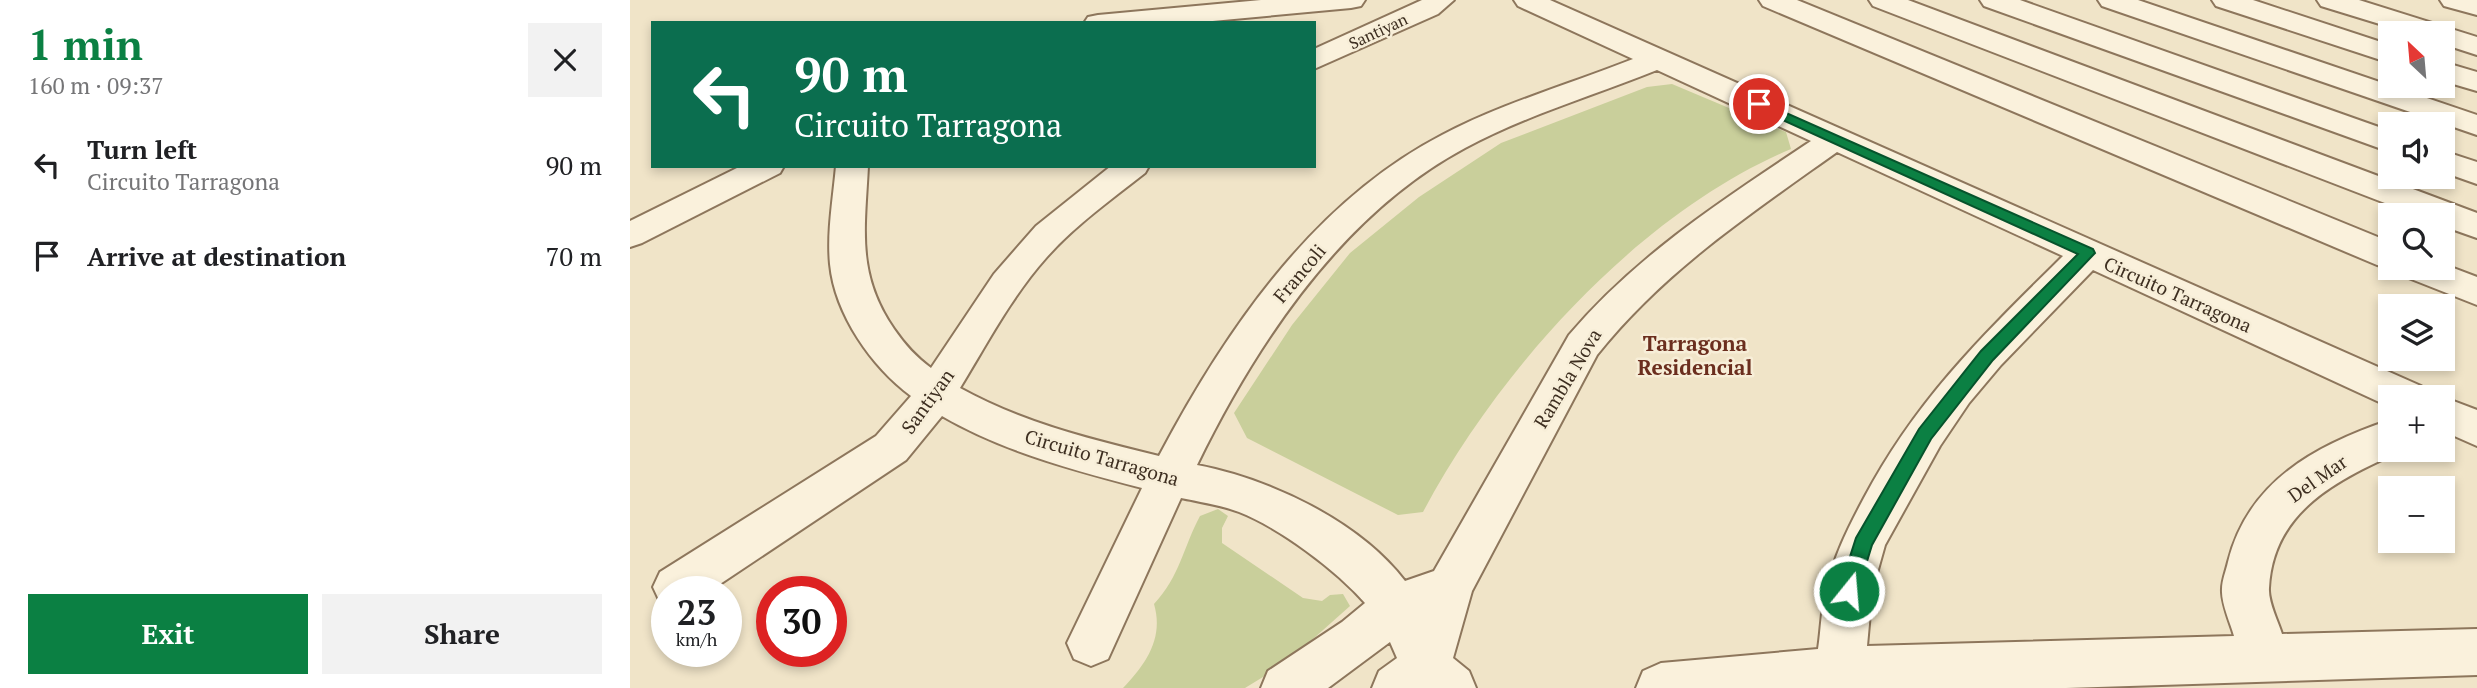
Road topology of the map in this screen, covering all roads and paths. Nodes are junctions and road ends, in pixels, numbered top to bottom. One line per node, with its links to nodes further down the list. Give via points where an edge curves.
1 (1351, 0): 13 (street)
2 (1440, 0): 20 (street, Santiyan)
3 (1528, 0): 19 (street, Circuito Tarragona)
4 (1773, 0): 22 (street)
5 (1883, 0): 16 (street)
6 (1994, 0): 11 (street)
7 (2112, 0): 24 (street)
8 (2226, 0): 18 (street)
9 (2331, 0): 14 (street)
10 (2454, 0): 12 (street)
11 (2040, 7): 16 (street); 25 (street)
12 (2477, 7)
13 (1120, 21)
14 (2398, 21)
15 (2455, 39): 17 (street)
16 (2000, 46): 22 (street); 32 (street)
17 (2477, 46)
18 (2378, 50)
19 (1658, 58): 26 (street, Circuito Tarragona); 41 (street, Francoli, via 1479,131 1426,158 1368,201 1314,251 1268,311)
20 (1316, 60)
21 (2455, 75): 23 (street)
22 (1966, 80): 34 (street)
23 (2477, 82)
24 (2477, 125)
25 (2378, 137)
26 (1835, 139): 35 (street, Circuito Tarragona); 43 (street, Rambla Nova, via 1702,230 1609,311 1583,345)
27 (2455, 165): 31 (street)
28 (764, 168): 33 (street)
29 (852, 168): 39 (street, Circuito Tarragona, via 847,245 851,282 868,320 896,361)
30 (1130, 168): 39 (street, Santiyan, via 1025,258)
31 (2477, 173)
32 (2477, 226)
33 (630, 235)
34 (2378, 251)
35 (2088, 253): 38 (street, Circuito Tarragona); 48 (street, via 1955,392 1896,481 1863,544 1852,579)
36 (2448, 280): 37 (street)
37 (2477, 292)
38 (2380, 385)
39 (936, 394): 41 (street, Circuito Tarragona, via 980,420 1059,448); 42 (street, Santiyan, via 917,423 891,448)
40 (2378, 442): 47 (street, Del Mar, via 2334,462 2288,494 2257,537 2245,590)
41 (1168, 477): 44 (street, Circuito Tarragona, via 1213,485 1267,504 1342,549); 45 (street, Francoli)
42 (693, 576)
43 (1450, 586): 44 (street); 50 (street, Rambla Nova)
44 (1396, 606): 49 (street); 50 (street, Circuito Tarragona)
45 (1091, 643)
46 (2477, 652): 47 (street)
47 (2265, 658): 48 (street)
48 (1840, 671): 51 (street)
49 (1312, 681)
50 (1425, 681)
51 (1661, 688)

